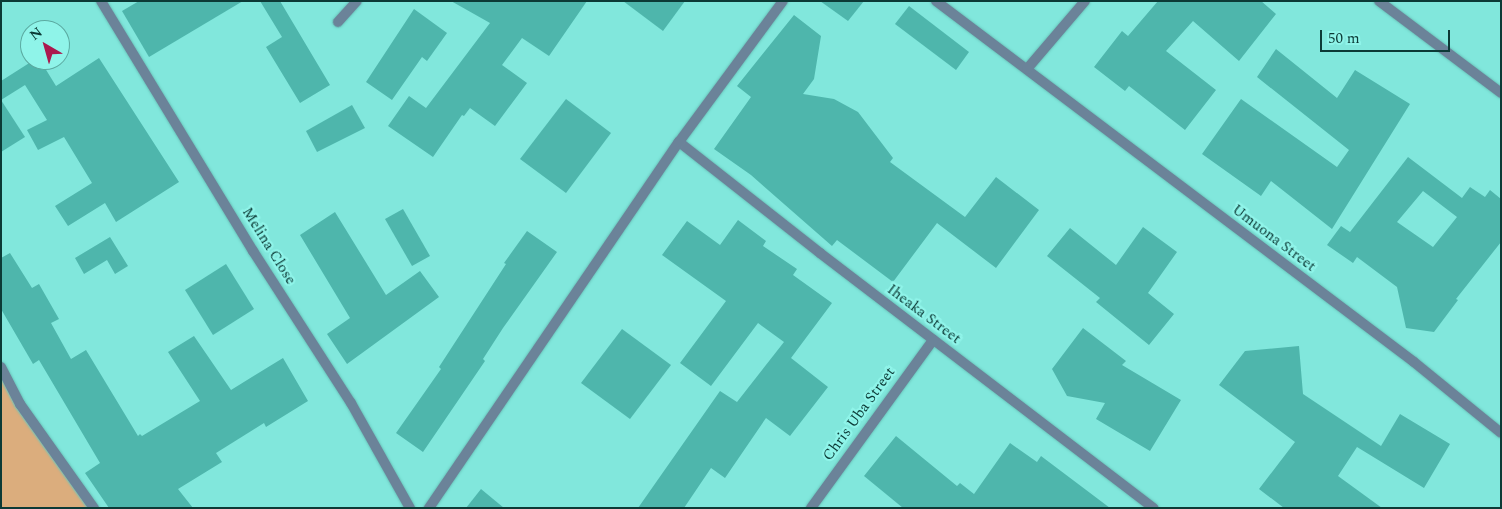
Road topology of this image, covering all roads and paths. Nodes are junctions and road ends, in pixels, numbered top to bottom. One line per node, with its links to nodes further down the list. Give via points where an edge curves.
1 (101, 1): 15 (street, Melina Close, via 253,251 351,403)
2 (357, 1): 7 (street)
3 (783, 1): 10 (street)
4 (936, 1): 8 (street, Umuona Street)
5 (1085, 1): 8 (street)
6 (1378, 1): 9 (street)
7 (338, 22)
8 (1027, 69): 13 (street, Umuona Street, via 1414,362)
9 (1501, 93)
10 (679, 142): 11 (street, Iheaka Street); 16 (street)
11 (933, 340): 17 (street, Chris Uba Street); 18 (street, Iheaka Street)
12 (1, 367): 14 (street, via 20,404)
13 (1501, 433)
14 (94, 508)
15 (410, 508)
16 (429, 508)
17 (811, 508)
18 (1154, 508)

